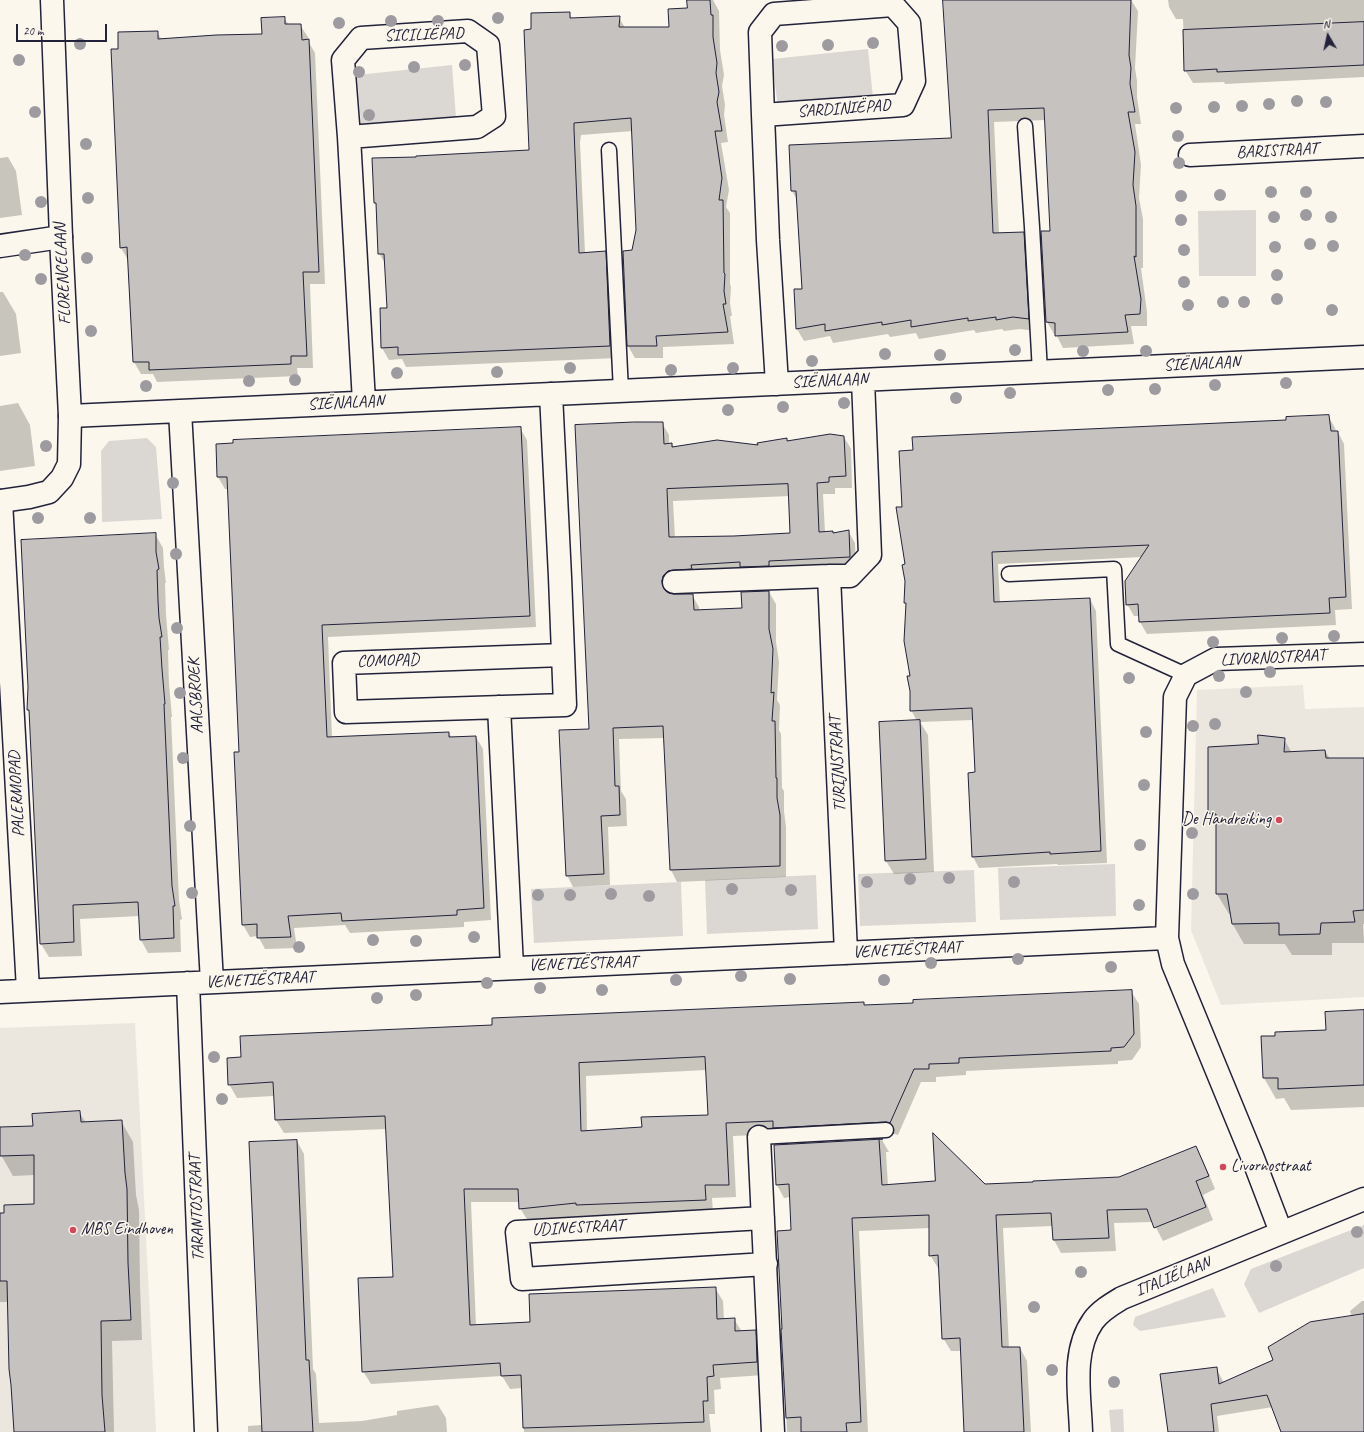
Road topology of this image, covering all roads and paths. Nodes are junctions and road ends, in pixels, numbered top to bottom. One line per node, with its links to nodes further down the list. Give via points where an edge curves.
1 (52, 0): 8 (street, FLORENCELAAN)
2 (763, 115): 2 (street, SARDINIËPAD, via 903,105 914,81 909,23 893,5 774,14 760,32); 13 (street, SARDINIËPAD)
3 (1025, 126): 11 (lane)
4 (349, 137): 4 (street, SICILIËPAD, via 477,127 494,116 488,45 468,31 361,38 343,60); 16 (street, SICILIËPAD)
5 (1364, 146): 7 (street, BARISTRAAT)
6 (609, 150): 14 (lane)
7 (1190, 155)
8 (61, 237): 9 (street); 18 (street, FLORENCELAAN)
9 (0, 246)
10 (1364, 357): 11 (street, SIËNALAAN)
11 (1040, 372): 12 (street, SIËNALAAN)
12 (862, 380): 13 (street, SIËNALAAN); 21 (street, via 870,555 850,576)
13 (776, 384): 14 (street, SIËNALAAN)
14 (621, 391): 15 (street, SIËNALAAN)
15 (551, 394): 16 (street, SIËNALAAN); 24 (street, COMOPAD)
16 (364, 402): 17 (street, SIËNALAAN)
17 (180, 410): 18 (street, SIËNALAAN); 30 (street, AALSBROEK)
18 (70, 416): 19 (street, FLORENCELAAN, via 69,464 62,478 49,492)
19 (1, 501): 32 (street, PALERMOPAD)
20 (1009, 574): 25 (lane, via 1114,569 1118,644)
21 (829, 576): 22 (street); 28 (street, TURIJNSTRAAT)
22 (674, 582)
23 (1364, 654): 25 (street, LIVORNOSTRAAT, via 1216,659)
24 (563, 655): 26 (street, COMOPAD, via 565,705); 26 (street, COMOPAD, via 344,663 346,712)
25 (1186, 675): 27 (street, via 1175,697)
26 (499, 707): 29 (street)
27 (1167, 938): 28 (street, VENETIËSTRAAT); 38 (street, via 1173,964)
28 (846, 953): 29 (street, VENETIËSTRAAT)
29 (512, 968): 30 (street, VENETIËSTRAAT)
30 (212, 982): 31 (street, VENETIËSTRAAT)
31 (188, 983): 32 (street, VENETIËSTRAAT); 40 (street, TARANTOSTRAAT)
32 (28, 990): 33 (street, VENETIËSTRAAT)
33 (0, 992)
34 (886, 1130): 35 (lane)
35 (759, 1137): 37 (street)
36 (1364, 1199): 38 (street, ITALIËLAAN)
37 (763, 1218): 39 (street); 39 (street, UDINESTRAAT, via 517,1232 522,1279)
38 (1281, 1232): 42 (street, ITALIËLAAN, via 1122,1298 1106,1308 1094,1320 1082,1345 1079,1361)
39 (766, 1264): 41 (street)
40 (206, 1432)
41 (774, 1432)
42 (1081, 1432)

